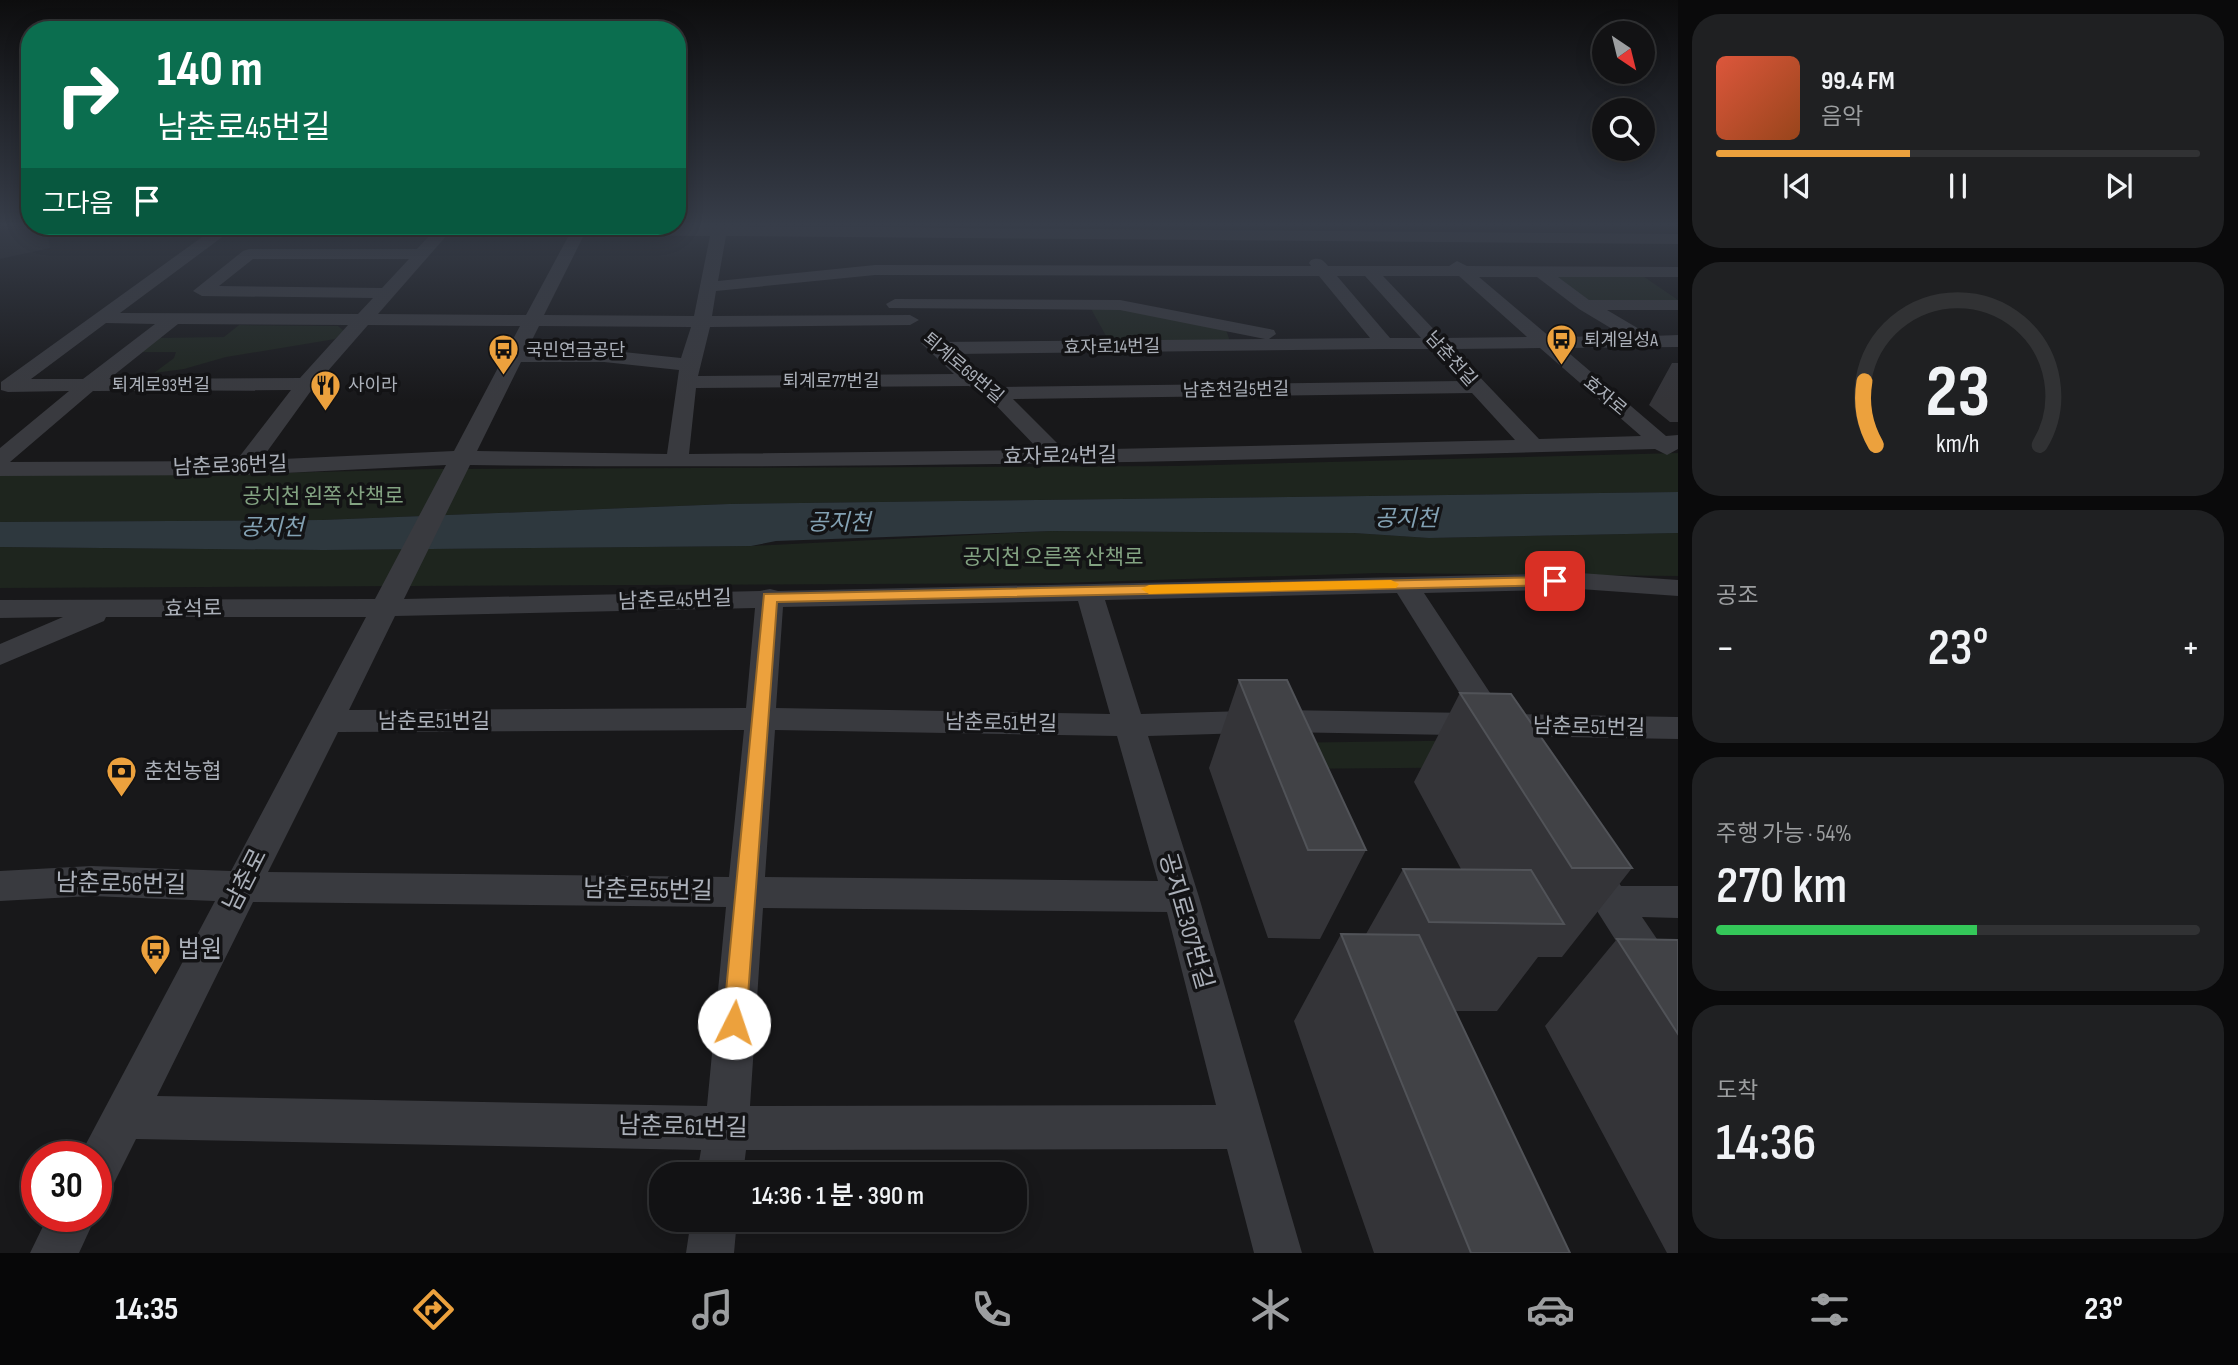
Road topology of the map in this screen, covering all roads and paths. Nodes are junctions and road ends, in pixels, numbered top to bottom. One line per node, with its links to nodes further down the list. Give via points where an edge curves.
1 (147, 284): 18 (street)
2 (210, 284): 13 (street, via 202,291)
3 (397, 284): 13 (street)
4 (552, 284): 22 (street)
5 (733, 284): 12 (street)
6 (884, 284): 14 (street, 퇴계로69번길)
7 (1111, 284): 15 (street)
8 (1335, 284): 27 (street)
9 (1382, 284): 25 (street, 남춘천길)
10 (1477, 284): 29 (street, 효자로)
11 (1557, 284): 16 (street)
12 (708, 287): 23 (street)
13 (390, 293): 20 (street)
14 (895, 304): 15 (street, 효자로14번길); 21 (street, 퇴계로69번길)
15 (1119, 304): 28 (street, 효자로14번길, via 1266,333)
16 (1585, 305): 17 (street); 26 (street)
17 (1678, 305)
18 (102, 318): 19 (street); 38 (street)
19 (174, 318): 20 (street); 36 (street)
20 (363, 320): 22 (street); 35 (street)
21 (910, 320): 23 (street); 31 (street, 퇴계로69번길)
22 (534, 321): 23 (street); 32 (street)
23 (702, 322): 33 (street)
24 (1678, 341): 26 (street, 효자로14번길)
25 (1436, 343): 27 (street, 효자로14번길); 29 (street, 효자로14번길); 37 (street, 남춘천길)
26 (1650, 343): 29 (street, 효자로14번길)
27 (1385, 344): 28 (street, 효자로14번길)
28 (1289, 345): 30 (street, 효자로14번길)
29 (1545, 345): 42 (street, 효자로)
30 (1228, 346): 31 (street, 효자로14번길); 39 (street)
31 (935, 348): 34 (street, 퇴계로69번길)
32 (516, 356): 33 (street, 퇴계로77번길, via 604,356); 46 (street)
33 (689, 373): 34 (street, 퇴계로77번길); 45 (street)
34 (973, 380): 40 (street, 퇴계로69번길)
35 (306, 384): 36 (street, 퇴계로93번길); 47 (street)
36 (88, 385): 38 (street); 44 (street, 퇴계로93번길)
37 (1476, 387): 39 (street, 남춘천길5번길); 41 (street, 남춘천길)
38 (5, 388)
39 (1256, 389): 40 (street, 남춘천길5번길)
40 (995, 393): 43 (street, 퇴계로69번길)
41 (1532, 445): 42 (street, 효자로24번길); 43 (street, 효자로24번길)
42 (1673, 449)
43 (1058, 456): 45 (street, 효자로24번길)
44 (0, 459)
45 (677, 461): 46 (street, 효자로24번길)
46 (457, 463): 47 (street, 남춘로36번길, via 327,462); 53 (street, 남춘로)
47 (243, 468): 48 (street, 남춘로36번길)
48 (0, 469)
49 (1405, 584): 50 (street, 남춘로45번길, via 1580,581); 51 (street, 남춘로45번길); 60 (street)
50 (1678, 588)
51 (1089, 591): 52 (street, 남춘로45번길); 59 (street, 공지로307번길)
52 (770, 597): 53 (street, 남춘로45번길); 57 (street)
53 (391, 598): 55 (street, 효석로); 58 (street, 남춘로)
54 (0, 609): 55 (street, 효석로)
55 (107, 610): 56 (street)
56 (0, 655)
57 (761, 719): 58 (street, 남춘로51번길); 59 (street, 남춘로51번길); 66 (street)
58 (325, 721): 65 (street, 남춘로)
59 (1130, 725): 60 (street, 남춘로51번길, via 1280,721); 67 (street, 공지로307번길)
60 (1496, 726): 61 (street, 남춘로51번길); 62 (street)
61 (1678, 728)
62 (1518, 759)
63 (1569, 836): 68 (street)
64 (0, 886): 65 (street, 남춘로56번길, via 92,881)
65 (242, 887): 66 (street, 남춘로55번길); 71 (street, 남춘로)
66 (744, 891): 67 (street, 남춘로55번길); 73 (street)
67 (1181, 897): 72 (street, 공지로307번길)
68 (1612, 901): 69 (street); 70 (street)
69 (1678, 902)
70 (1678, 1004)
71 (124, 1117): 73 (street, 남춘로61번길); 74 (street, 남춘로)
72 (1242, 1127): 73 (street, 남춘로61번길); 80 (street, 공지로307번길)
73 (727, 1128): 75 (street)
74 (112, 1141)
75 (722, 1162)
76 (65, 1232): 78 (street)
77 (713, 1232): 79 (street)
78 (54, 1253)
79 (710, 1253)
80 (1278, 1253)

